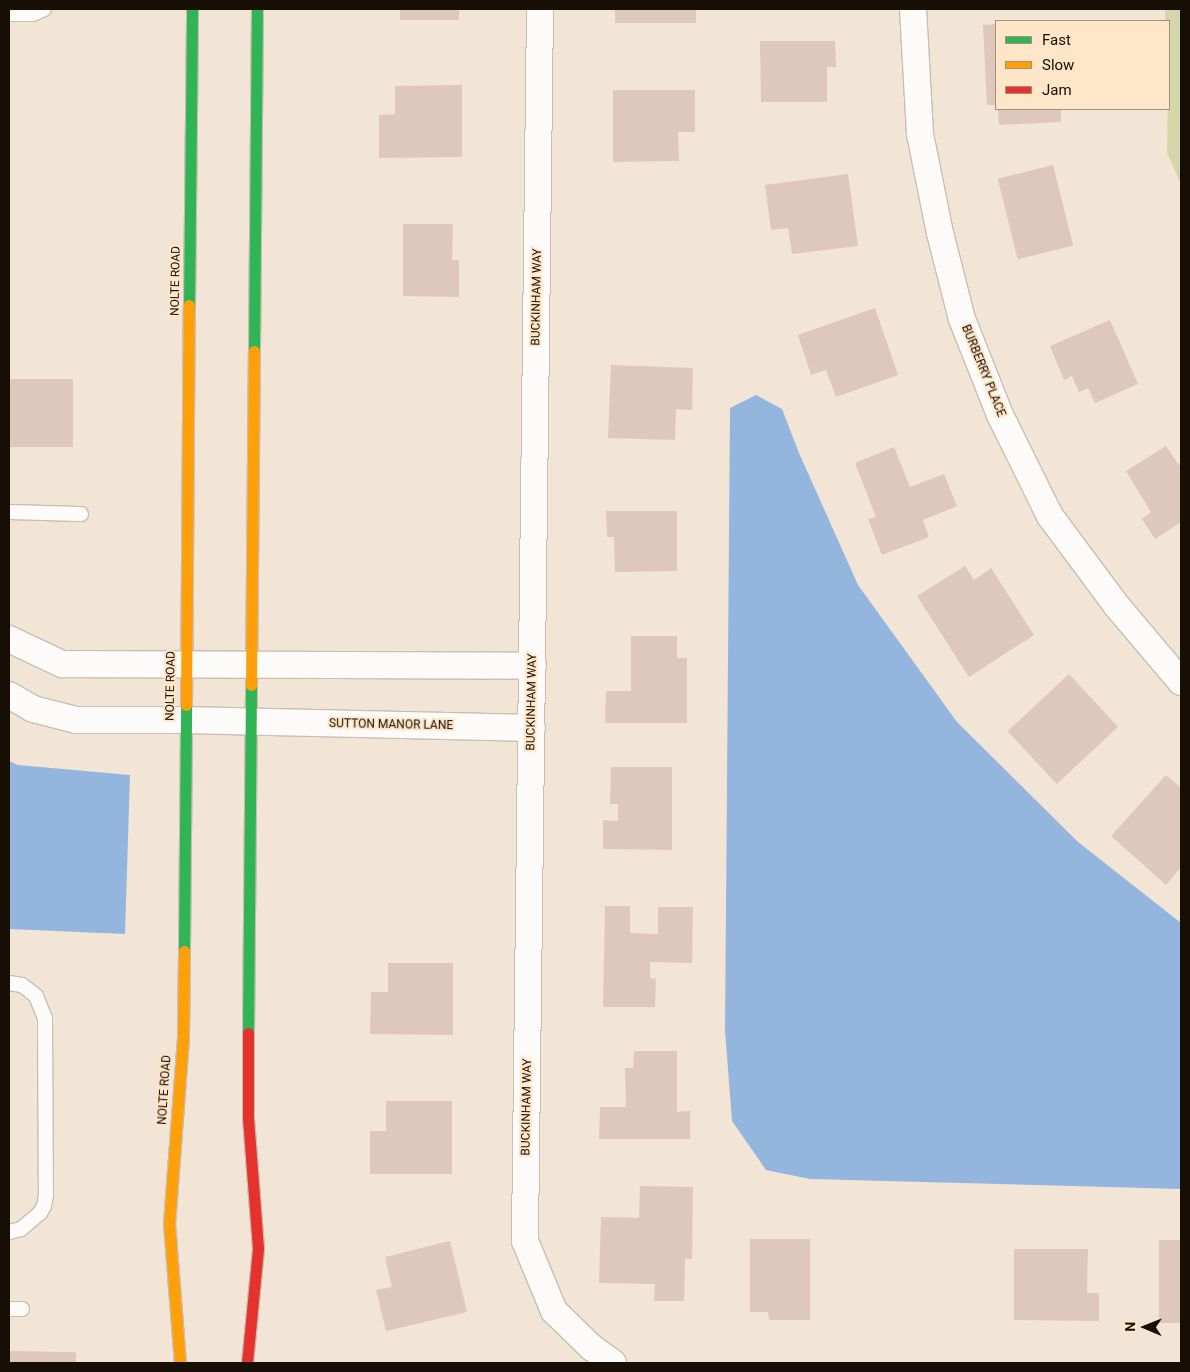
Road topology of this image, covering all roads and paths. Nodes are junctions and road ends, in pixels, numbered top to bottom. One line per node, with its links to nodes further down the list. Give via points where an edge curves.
1 (44, 9): 6 (lane, via 33,14)
2 (192, 9): 10 (street, NOLTE ROAD)
3 (258, 9): 11 (street)
4 (540, 9): 12 (street, BUCKINHAM WAY)
5 (913, 9): 13 (street, BURBERRY PLACE, via 920,134 940,233 962,319 1000,415 1050,516 1116,605)
6 (9, 14)
7 (9, 512): 8 (lane)
8 (81, 514)
9 (9, 639): 10 (street, via 62,664)
10 (186, 664): 11 (street); 15 (street, NOLTE ROAD)
11 (252, 666): 12 (street); 16 (street)
12 (533, 666): 17 (street, BUCKINHAM WAY)
13 (1181, 682)
14 (9, 695): 15 (street, SUTTON MANOR LANE, via 33,709 76,720)
15 (184, 720): 16 (street, SUTTON MANOR LANE); 20 (street, NOLTE ROAD, via 183,1037 169,1224)
16 (251, 723): 17 (street, SUTTON MANOR LANE); 21 (street, via 248,1108 258,1248)
17 (532, 728): 22 (street, BUCKINHAM WAY, via 526,1240 554,1311 591,1347)
18 (9, 983): 19 (lane, via 22,985 36,996 45,1018 46,1185 40,1214 21,1230)
19 (9, 1232)
20 (180, 1363)
21 (246, 1363)
22 (613, 1363)

